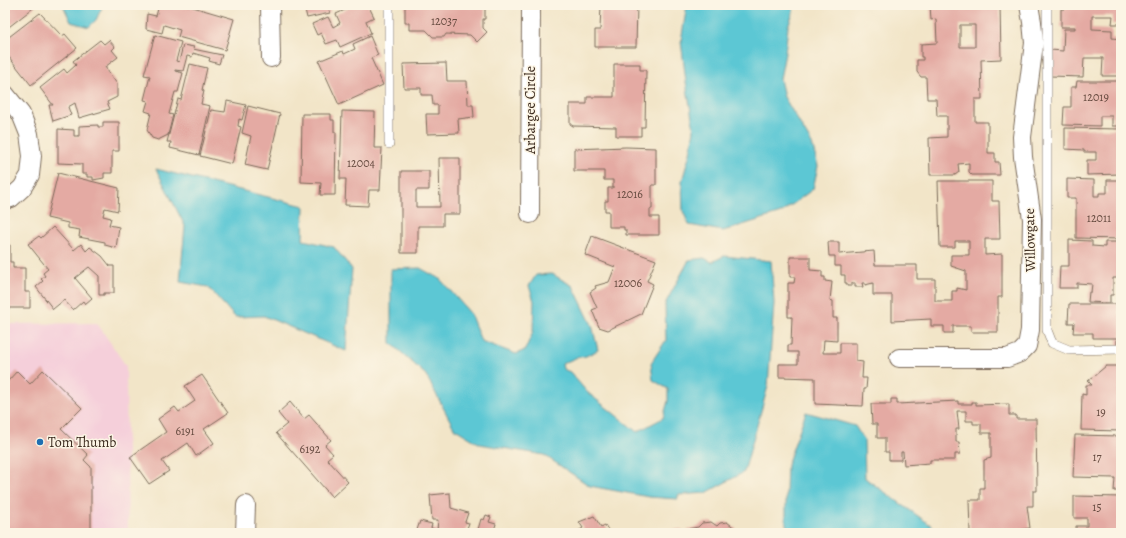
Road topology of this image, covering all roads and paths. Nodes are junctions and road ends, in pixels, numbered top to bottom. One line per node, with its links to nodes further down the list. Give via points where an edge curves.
1 (270, 5): 6 (street)
2 (389, 5): 8 (lane)
3 (530, 5): 10 (street, Arbargee Circle)
4 (1029, 5): 12 (street, Willowgate, via 1034,43 1022,137 1032,220 1030,330 1027,346 1007,358)
5 (1047, 5): 11 (lane, via 1047,330 1052,343 1069,350)
6 (271, 58)
7 (5, 94): 9 (street, via 21,114 27,127 32,156 30,175 22,188)
8 (389, 144)
9 (5, 200)
10 (530, 214)
11 (1121, 349)
12 (900, 358)
13 (246, 505): 14 (street)
14 (246, 533)

